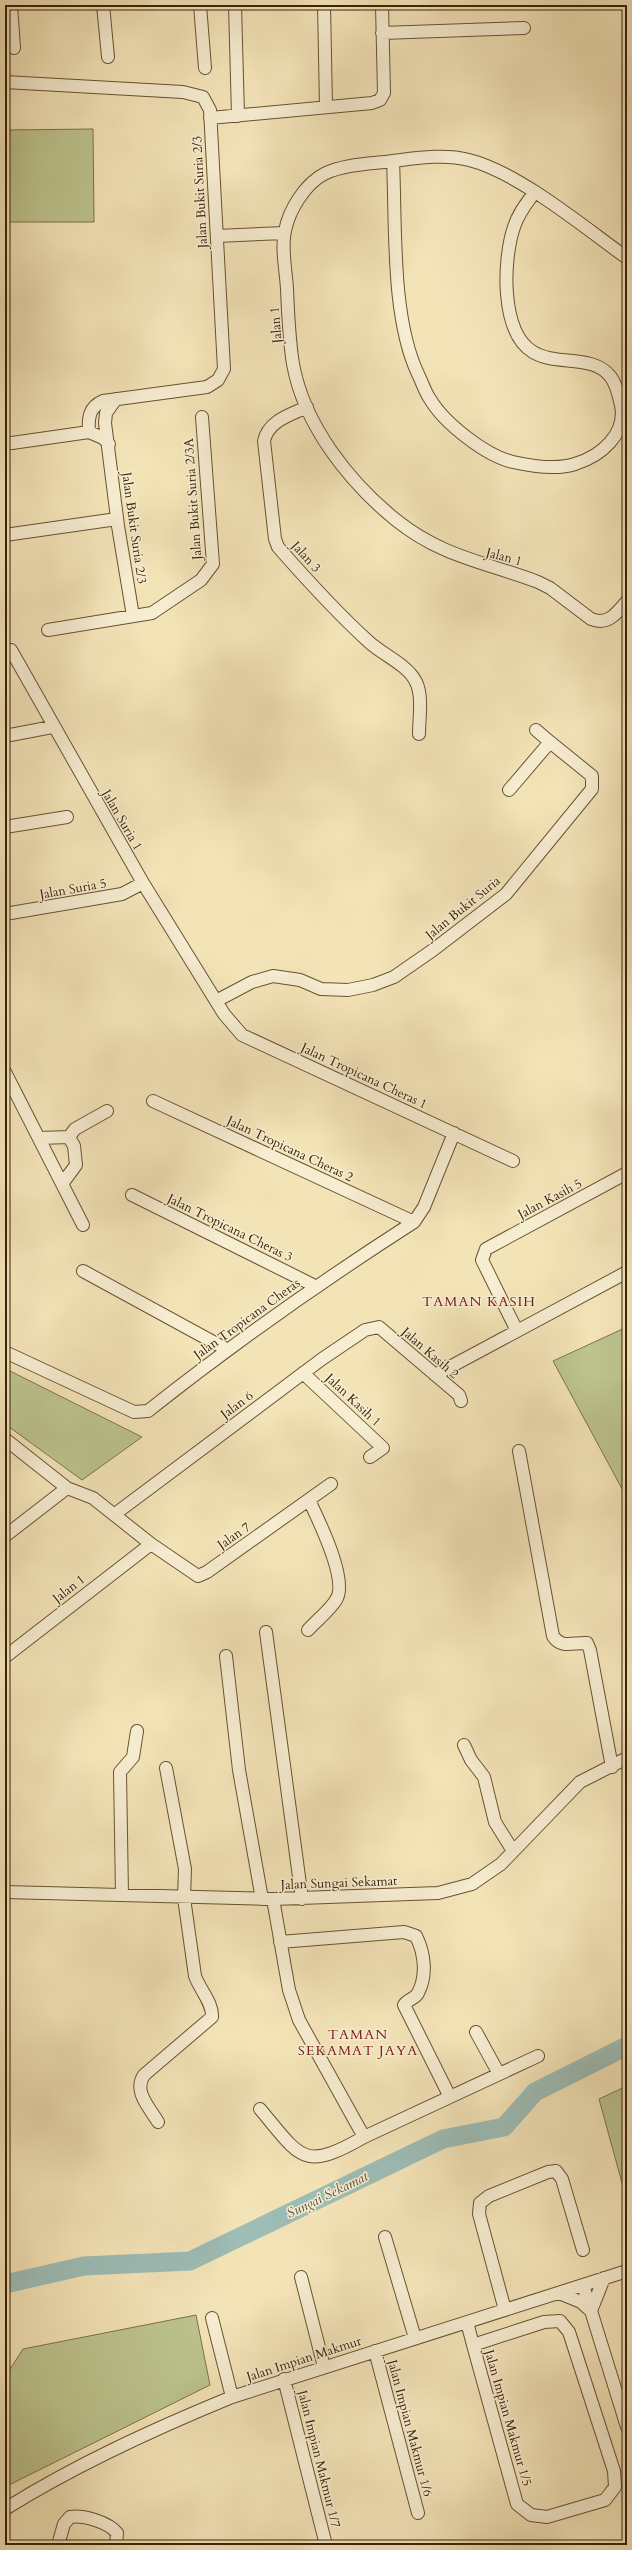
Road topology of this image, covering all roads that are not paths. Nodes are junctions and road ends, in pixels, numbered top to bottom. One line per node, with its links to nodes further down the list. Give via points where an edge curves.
1 (11, 5): 9 (street)
2 (103, 5): 10 (street)
3 (200, 5): 11 (street)
4 (235, 5): 14 (street)
5 (324, 5): 13 (street)
6 (382, 5): 8 (street)
7 (524, 28): 8 (street)
8 (382, 33): 13 (street, via 384,93 380,100 372,103)
9 (14, 48)
10 (108, 57)
11 (205, 68)
12 (5, 82): 15 (street, Jalan Bukit Suria 2/3, via 184,92 203,97 210,110)
13 (326, 106): 14 (street)
14 (238, 116): 15 (street)
15 (210, 118): 19 (street, Jalan Bukit Suria 2/3)
16 (393, 161): 17 (street, Jalan 1, via 432,157 468,160 502,173); 17 (street, via 404,332 411,359 430,400 460,432 486,450 510,462 537,466 574,464 597,454 614,439 623,417 619,396 611,376 597,366 552,360 532,352 519,337 507,296 507,267 514,227 522,209); 18 (street, Jalan 1, via 360,164 324,174 308,187 292,209)
17 (534, 193): 20 (street, Jalan 1)
18 (284, 233): 19 (street); 22 (street, Jalan 1, via 294,366)
19 (217, 236): 21 (street, Jalan Bukit Suria 2/3, via 224,369 218,380 207,387)
20 (627, 258)
21 (116, 399): 24 (street, Jalan Bukit Suria 2/3, via 95,404 89,415); 26 (street, Jalan Bukit Suria 2/3, via 106,413)
22 (307, 407): 29 (street, Jalan 1, via 327,444 348,472 376,502 421,538 450,554 538,582 598,622 608,620); 35 (street, Jalan 3, via 279,421 266,431 264,441 275,539 278,547 317,590 370,643 416,682 419,696)
23 (202, 417): 30 (street, Jalan Bukit Suria 2/3A, via 212,564 201,580 152,613)
24 (89, 432): 25 (street); 26 (street, via 103,438)
25 (5, 444)
26 (109, 444): 27 (street, Jalan Bukit Suria 2/3)
27 (117, 519): 28 (street); 30 (street, Jalan Bukit Suria 2/3)
28 (5, 535)
29 (627, 601)
30 (133, 616): 31 (street, Jalan Bukit Suria 2/3A)
31 (48, 630)
32 (8, 650): 33 (street, Jalan Suria 1)
33 (52, 727): 36 (street); 41 (street, Jalan Suria 1)
34 (536, 730): 37 (street)
35 (419, 734)
36 (5, 736)
37 (550, 742): 38 (street); 43 (street, Jalan Bukit Suria, via 592,776 592,789 506,894 394,977 373,985 348,990 322,989 300,980 273,976 252,982)
38 (509, 790)
39 (67, 817): 40 (street)
40 (5, 827)
41 (143, 883): 42 (street, Jalan Suria 5, via 122,894); 43 (street, Jalan Suria 1)
42 (5, 914)
43 (216, 1001): 47 (street, Jalan Tropicana Cheras 1, via 242,1035)
44 (5, 1072): 49 (street)
45 (153, 1101): 54 (street, Jalan Tropicana Cheras 2)
46 (107, 1111): 48 (street, via 75,1129)
47 (454, 1133): 50 (street, Jalan Tropicana Cheras 1); 54 (street, Jalan Tropicana Cheras, via 424,1207)
48 (70, 1137): 49 (street); 52 (street, via 74,1146 76,1165)
49 (39, 1138): 52 (street)
50 (513, 1161)
51 (627, 1173): 60 (street, Jalan Kasih 5, via 486,1249 482,1260)
52 (62, 1184): 55 (street)
53 (132, 1195): 58 (street, Jalan Tropicana Cheras 3)
54 (414, 1222): 58 (street, Jalan Tropicana Cheras)
55 (83, 1225)
56 (83, 1271): 61 (street)
57 (627, 1272): 60 (street)
58 (315, 1286): 61 (street, Jalan Tropicana Cheras)
59 (379, 1327): 63 (street, Jalan 6, via 365,1330); 64 (street, Jalan Kasih 2)
60 (517, 1331): 64 (street)
61 (226, 1350): 62 (street, Jalan Tropicana Cheras, via 148,1411 134,1412)
62 (5, 1352)
63 (303, 1373): 68 (street, Jalan Kasih 1, via 384,1448); 72 (street, Jalan 6)
64 (435, 1375): 65 (street, Jalan Kasih 2, via 458,1395)
65 (461, 1401)
66 (5, 1439): 70 (street)
67 (519, 1451): 82 (street, via 553,1636 562,1644 587,1643)
68 (370, 1457)
69 (331, 1484): 71 (street, Jalan 7)
70 (67, 1488): 72 (street, via 93,1498); 73 (street)
71 (308, 1500): 74 (street, Jalan 7, via 198,1576); 75 (street, via 326,1535 339,1587 337,1599)
72 (115, 1514): 74 (street)
73 (5, 1536)
74 (151, 1544): 78 (street, Jalan 1)
75 (308, 1630)
76 (266, 1632): 88 (street)
77 (226, 1656): 89 (street, via 239,1770)
78 (5, 1657)
79 (137, 1731): 86 (street, via 133,1757 120,1772)
80 (464, 1745): 84 (street, via 471,1760 484,1777 495,1822)
81 (627, 1758): 82 (street, Jalan Sungai Sekamat)
82 (612, 1767): 84 (street, Jalan Sungai Sekamat, via 580,1782)
83 (166, 1768): 87 (street, via 185,1869)
84 (513, 1851): 88 (street, Jalan Sungai Sekamat, via 501,1864 472,1884 438,1893)
85 (5, 1892): 86 (street, Jalan Sungai Sekamat)
86 (122, 1895): 87 (street, Jalan Sungai Sekamat)
87 (184, 1898): 89 (street, Jalan Sungai Sekamat); 96 (street, via 195,1976 199,1988 213,2009 212,2017 144,2074 139,2082 140,2092)
88 (302, 1898): 89 (street, Jalan Sungai Sekamat)
89 (268, 1899): 90 (street)
90 (280, 1942): 94 (street, via 404,1932 413,1934 419,1943 424,1972 418,1993 404,2005); 97 (street, via 289,1990 299,2020)
91 (476, 2032): 93 (street)
92 (538, 2056): 93 (street)
93 (499, 2074): 94 (street)
94 (450, 2097): 97 (street)
95 (260, 2109): 97 (street, via 291,2147 302,2154 324,2156 338,2152)
96 (158, 2122)
97 (364, 2137)
98 (385, 2237): 109 (street)
99 (583, 2250): 105 (street, via 562,2179 556,2171 489,2196 480,2203 479,2214)
100 (627, 2271): 102 (street, Jalan Impian Makmur)
101 (301, 2277): 112 (street)
102 (604, 2278): 103 (street, Jalan Impian Makmur); 106 (street)
103 (583, 2285): 104 (street, Jalan Impian Makmur); 106 (street)
104 (559, 2292): 105 (street, Jalan Impian Makmur); 106 (street, via 581,2302)
105 (505, 2310): 108 (street, Jalan Impian Makmur)
106 (591, 2311): 115 (street)
107 (212, 2318): 114 (street)
108 (467, 2322): 109 (street, Jalan Impian Makmur); 110 (street, Jalan Impian Makmur 1/5)
109 (415, 2338): 111 (street, Jalan Impian Makmur)
110 (473, 2345): 110 (street, Jalan Impian Makmur 1/5, via 544,2322 560,2321 569,2332 614,2471 615,2486 605,2500 547,2517 531,2515 517,2504)
111 (375, 2351): 112 (street, Jalan Impian Makmur); 117 (street, Jalan Impian Makmur 1/6)
112 (324, 2367): 113 (street, Jalan Impian Makmur)
113 (284, 2379): 114 (street, Jalan Impian Makmur); 120 (street, Jalan Impian Makmur 1/7)
114 (232, 2397): 116 (street, Jalan Impian Makmur, via 177,2419 58,2476)
115 (627, 2427)
116 (5, 2509)
117 (418, 2513)
118 (58, 2545): 119 (street, via 64,2524 70,2517 78,2516 112,2527 117,2533)
119 (116, 2545)
120 (326, 2545)

